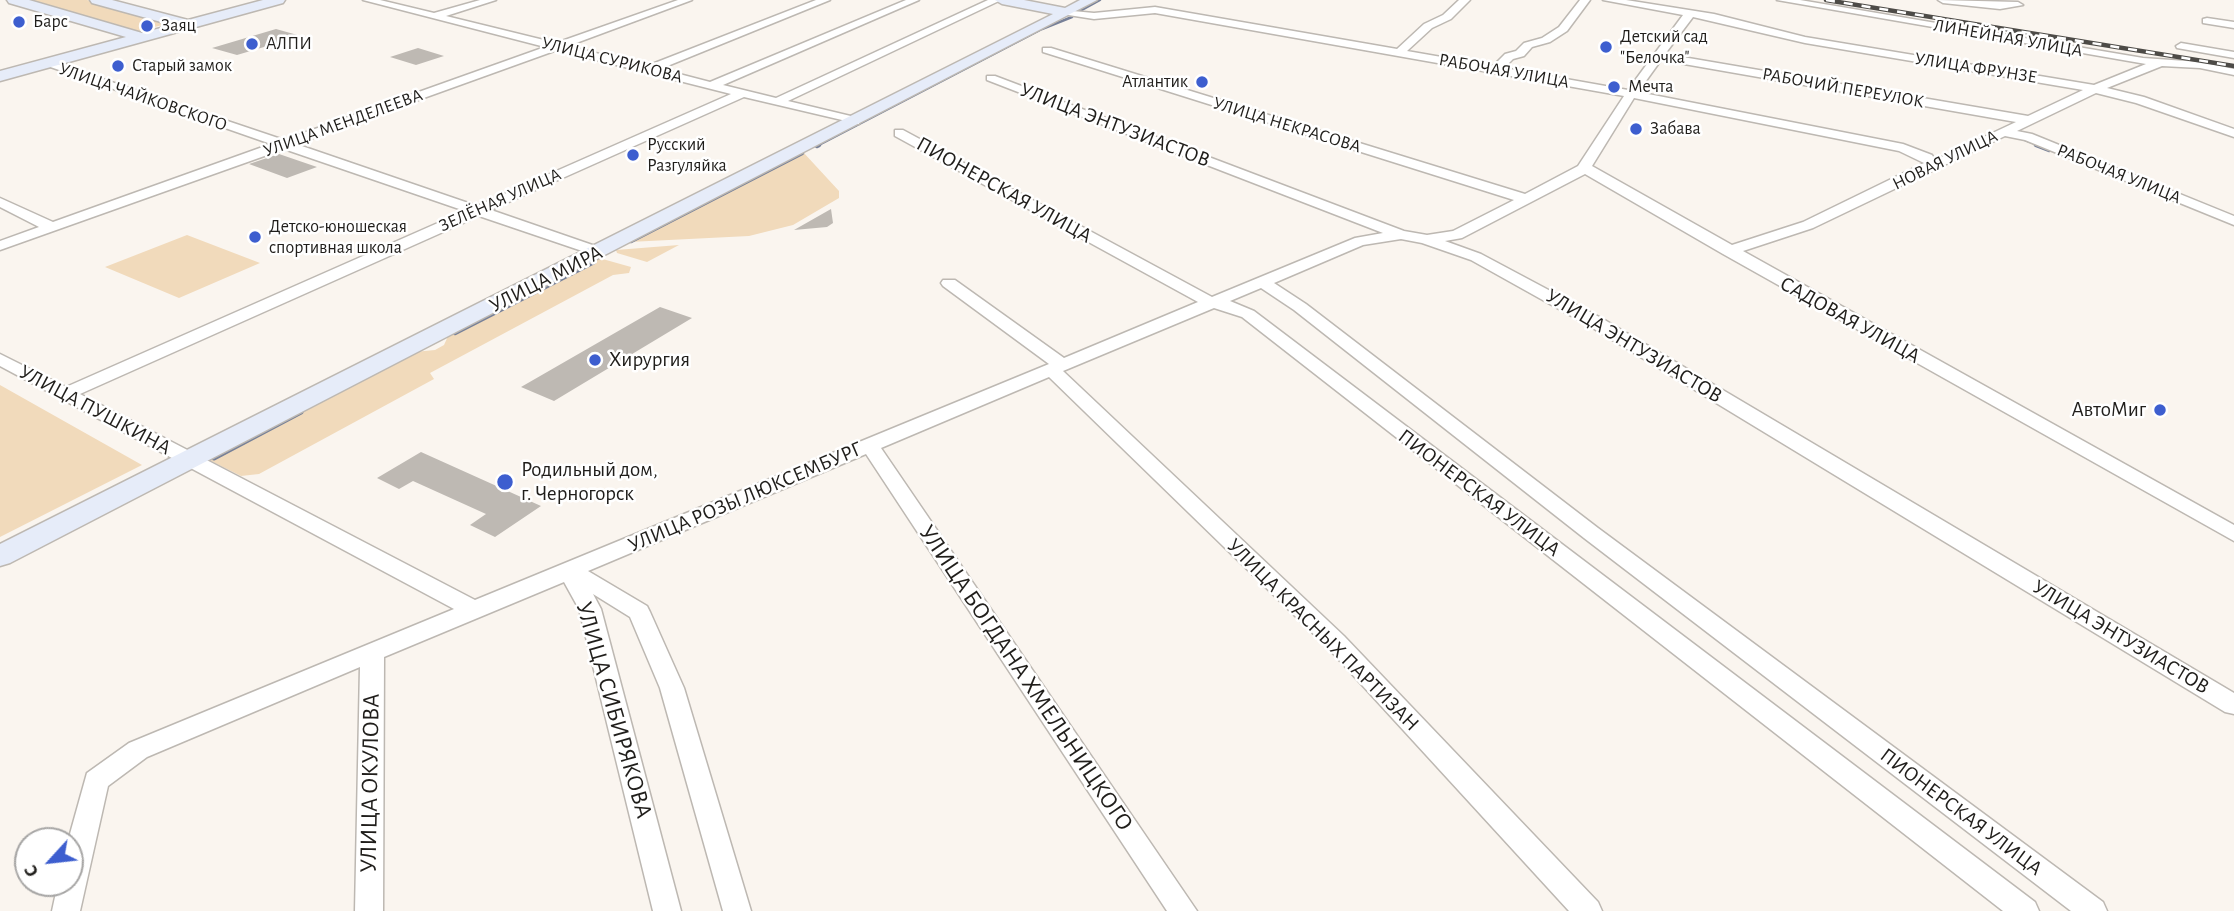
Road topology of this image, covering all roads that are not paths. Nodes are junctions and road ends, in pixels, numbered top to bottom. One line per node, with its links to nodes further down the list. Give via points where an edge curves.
1 (13, 0): 24 (main road)
2 (97, 0): 22 (main road)
3 (278, 0): 22 (main road)
4 (368, 0): 20 (street, УЛИЦА СУРИКОВА)
5 (491, 0): 20 (street)
6 (687, 0): 25 (street, УЛИЦА МЕНДЕЛЕЕВА)
7 (825, 0): 34 (street)
8 (915, 0): 40 (street)
9 (996, 0): 44 (street)
10 (1002, 0): 18 (main road)
11 (1090, 0): 18 (main road, УЛИЦА МИРА)
12 (1465, 0): 28 (street)
13 (1585, 0): 35 (street, via 1563,29 1509,56)
14 (1608, 0): 19 (street, УЛИЦА ФРУНЗЕ)
15 (1783, 0): 32 (street, ЛИНЕЙНАЯ УЛИЦА)
16 (1943, 0): 17 (street)
17 (2018, 5)
18 (1066, 12): 28 (street, РАБОЧАЯ УЛИЦА, via 1094,18 1155,10); 46 (main road, УЛИЦА МИРА)
19 (1690, 13): 30 (street); 41 (street, УЛИЦА ФРУНЗЕ, via 1805,40)
20 (435, 17): 25 (street, УЛИЦА СУРИКОВА)
21 (2207, 21): 23 (street)
22 (187, 25): 24 (main road)
23 (2234, 25)
24 (142, 37): 31 (main road)
25 (558, 46): 34 (street, УЛИЦА СУРИКОВА); 50 (street, УЛИЦА МЕНДЕЛЕЕВА)
26 (2181, 46): 29 (street)
27 (1047, 50): 55 (street, УЛИЦА НЕКРАСОВА)
28 (1399, 52): 35 (street, РАБОЧАЯ УЛИЦА)
29 (2234, 55)
30 (1657, 56): 43 (street); 45 (street, РАБОЧИЙ ПЕРЕУЛОК)
31 (46, 63): 37 (main road); 50 (street, УЛИЦА ЧАЙКОВСКОГО)
32 (2159, 63): 33 (street, ЛИНЕЙНАЯ УЛИЦА); 41 (street, НОВАЯ УЛИЦА)
33 (2174, 64): 36 (street, ЛИНЕЙНАЯ УЛИЦА); 39 (street)
34 (650, 69): 40 (street, УЛИЦА СУРИКОВА)
35 (1496, 70): 43 (street, РАБОЧАЯ УЛИЦА)
36 (2234, 72)
37 (0, 76)
38 (991, 78): 60 (street, УЛИЦА ЭНТУЗИАСТОВ)
39 (2234, 83)
40 (712, 85): 42 (street, УЛИЦА СУРИКОВА)
41 (2095, 89): 45 (street, НОВАЯ УЛИЦА); 49 (street, УЛИЦА ФРУНЗЕ)
42 (743, 93): 44 (street, УЛИЦА СУРИКОВА); 57 (street, ЗЕЛЁНАЯ УЛИЦА)
43 (1630, 96): 51 (street); 52 (street, РАБОЧАЯ УЛИЦА, via 1903,148 1927,158)
44 (778, 101): 46 (street, УЛИЦА СУРИКОВА)
45 (2029, 120): 47 (street, НОВАЯ УЛИЦА)
46 (855, 121): 64 (main road, УЛИЦА МИРА)
47 (2003, 132): 52 (street, НОВАЯ УЛИЦА); 58 (street, РАБОЧАЯ УЛИЦА, via 2028,137)
48 (899, 133): 67 (street, ПИОНЕРСКАЯ УЛИЦА)
49 (2234, 133)
50 (282, 145): 57 (street, УЛИЦА ЧАЙКОВСКОГО); 59 (street, УЛИЦА МЕНДЕЛЕЕВА)
51 (1585, 168): 53 (street); 54 (street, САДОВАЯ УЛИЦА)
52 (1929, 168): 63 (street, НОВАЯ УЛИЦА, via 1808,225)
53 (1566, 181): 54 (street); 55 (street)
54 (1610, 184): 63 (street, САДОВАЯ УЛИЦА)
55 (1527, 199): 61 (street, via 1457,235)
56 (0, 202): 59 (street)
57 (476, 211): 64 (street, УЛИЦА ЧАЙКОВСКОГО); 70 (street, ЗЕЛЁНАЯ УЛИЦА)
58 (2234, 221)
59 (51, 227): 62 (street, УЛИЦА МЕНДЕЛЕЕВА)
60 (1401, 235): 61 (street, УЛИЦА ЭНТУЗИАСТОВ); 65 (street, УЛИЦА РОЗЫ ЛЮКСЕМБУРГ, via 1360,241)
61 (1425, 239): 78 (street, УЛИЦА ЭНТУЗИАСТОВ, via 1476,257 1597,323)
62 (0, 246)
63 (1728, 251): 73 (street, САДОВАЯ УЛИЦА)
64 (599, 253): 72 (main road, УЛИЦА МИРА)
65 (1261, 281): 67 (street, УЛИЦА РОЗЫ ЛЮКСЕМБУРГ); 86 (street, ПИОНЕРСКАЯ УЛИЦА)
66 (949, 283): 69 (street, УЛИЦА КРАСНЫХ ПАРТИЗАН)
67 (1209, 302): 69 (street, УЛИЦА РОЗЫ ЛЮКСЕМБУРГ); 85 (street, ПИОНЕРСКАЯ УЛИЦА, via 1248,314 1290,344)
68 (0, 359): 70 (street, УЛИЦА ПУШКИНА)
69 (1055, 366): 71 (street, УЛИЦА РОЗЫ ЛЮКСЕМБУРГ); 84 (street, УЛИЦА КРАСНЫХ ПАРТИЗАН, via 1336,642)
70 (65, 394): 72 (street, УЛИЦА ПУШКИНА)
71 (869, 445): 75 (street, УЛИЦА РОЗЫ ЛЮКСЕМБУРГ); 83 (street, УЛИЦА БОГДАНА ХМЕЛЬНИЦКОГО)
72 (190, 460): 74 (main road, УЛИЦА МИРА); 76 (street, УЛИЦА ПУШКИНА)
73 (2234, 534)
74 (0, 556)
75 (569, 570): 76 (street, УЛИЦА РОЗЫ ЛЮКСЕМБУРГ); 81 (street, УЛИЦА СИБИРЯКОВА, via 590,609); 82 (street, УЛИЦА СИБИРЯКОВА, via 639,612 672,688)
76 (475, 610): 77 (street, УЛИЦА РОЗЫ ЛЮКСЕМБУРГ)
77 (372, 654): 79 (street, УЛИЦА РОЗЫ ЛЮКСЕМБУРГ, via 138,750 96,780); 80 (street, УЛИЦА ОКУЛОВА)
78 (2234, 705)
79 (66, 911)
80 (369, 911)
81 (667, 911)
82 (737, 911)
83 (1183, 911)
84 (1588, 911)
85 (2025, 911)
86 (2093, 911)

